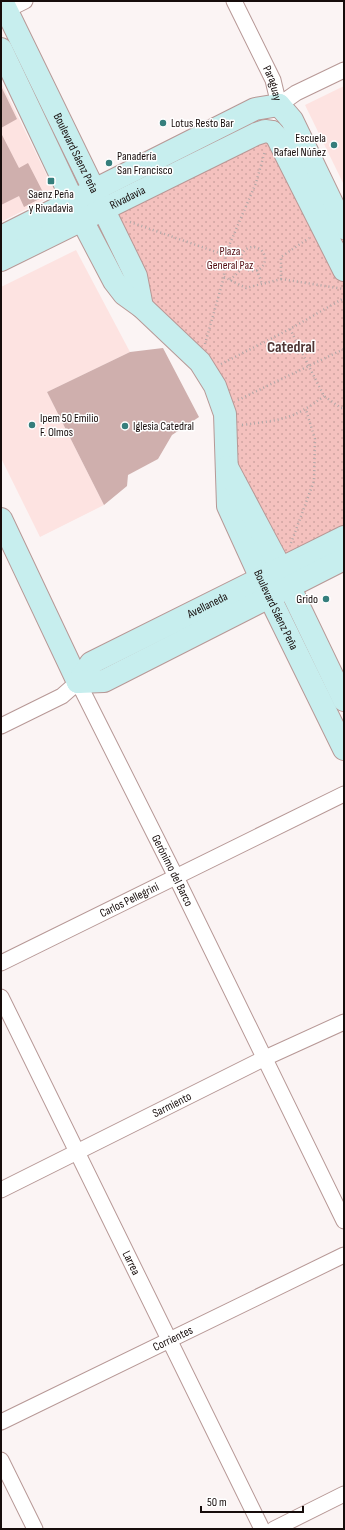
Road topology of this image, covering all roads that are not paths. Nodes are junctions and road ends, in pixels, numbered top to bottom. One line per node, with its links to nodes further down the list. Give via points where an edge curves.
1 (234, 1): 5 (street, Paraguay, via 273,80)
2 (9, 6): 7 (main road, Boulevard Sáenz Peña)
3 (1, 49): 8 (main road, Boulevard Sáenz Peña)
4 (344, 70): 5 (street, Rivadavia, via 296,93)
5 (279, 105): 6 (main road); 7 (main road, Rivadavia, via 255,109); 11 (main road, Paraguay, via 292,120)
6 (272, 132): 9 (main road, Rivadavia, via 265,130 256,134); 11 (main road, Paraguay)
7 (95, 190): 8 (main road, Rivadavia); 9 (main road, Boulevard Sáenz Peña)
8 (73, 200): 10 (main road, Boulevard Sáenz Peña); 12 (main road, Rivadavia)
9 (103, 210): 10 (main road, Rivadavia); 15 (main road, Boulevard Sáenz Peña, via 136,276)
10 (82, 220): 13 (main road, Rivadavia); 15 (main road, Boulevard Sáenz Peña, via 114,280 124,294)
11 (333, 228): 14 (main road, Paraguay)
12 (1, 237)
13 (1, 260)
14 (344, 270)
15 (142, 307): 16 (main road, Boulevard Sáenz Peña, via 204,366 215,386 224,417)
16 (226, 466): 20 (main road, Boulevard Sáenz Peña); 21 (main road, Boulevard Sáenz Peña, via 228,506)
17 (1, 519): 22 (main road, Gerónimo del Barco)
18 (344, 537): 20 (main road, Avellaneda)
19 (344, 559): 20 (main road, Avellaneda)
20 (285, 577): 21 (main road, Avellaneda); 23 (main road, Boulevard Sáenz Peña)
21 (265, 587): 22 (main road, Avellaneda, via 92,664); 25 (main road, Boulevard Sáenz Peña)
22 (78, 682): 24 (street, Avellaneda, via 62,696); 27 (street, Gerónimo del Barco)
23 (344, 700)
24 (1, 726)
25 (344, 748)
26 (344, 794): 27 (street, Carlos Pellegrini)
27 (176, 877): 28 (street, Carlos Pellegrini); 31 (street, Gerónimo del Barco)
28 (1, 963)
29 (1, 996): 32 (street, Larrea)
30 (344, 1022): 31 (street, Sarmiento)
31 (265, 1058): 32 (street, Sarmiento); 34 (street, Gerónimo del Barco)
32 (77, 1151): 33 (street, Sarmiento); 36 (street, Larrea)
33 (1, 1190)
34 (344, 1221)
35 (344, 1255): 36 (street, Corrientes)
36 (169, 1340): 37 (street, Corrientes); 41 (street, Larrea)
37 (1, 1422)
38 (1, 1460): 40 (street)
39 (344, 1494): 42 (street)
40 (35, 1529)
41 (262, 1529)
42 (274, 1529)

